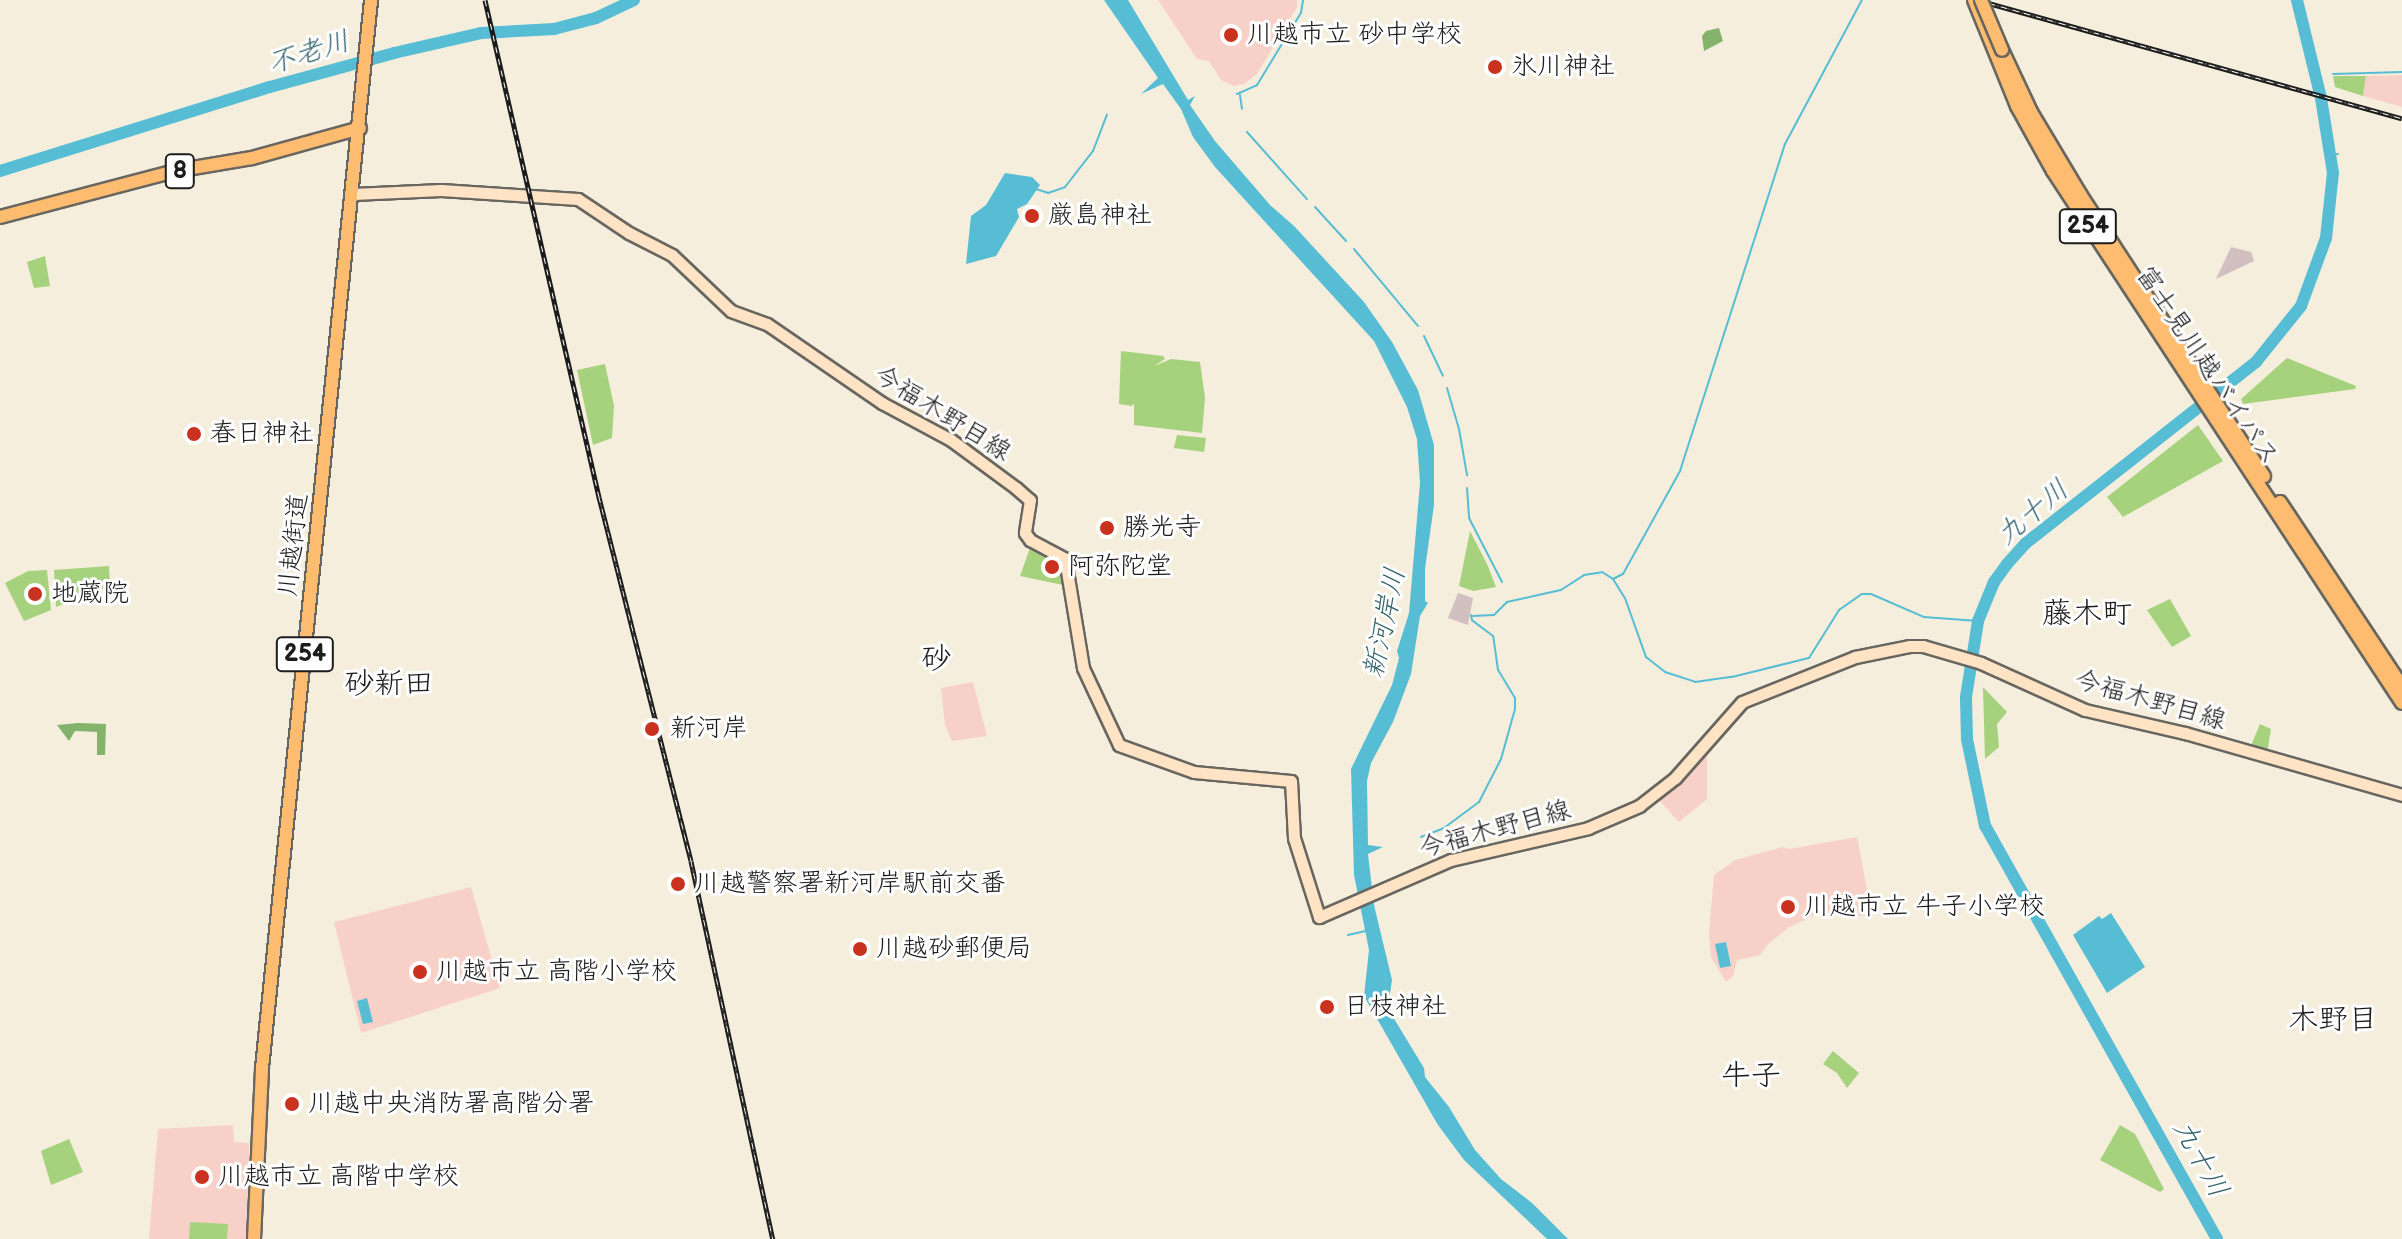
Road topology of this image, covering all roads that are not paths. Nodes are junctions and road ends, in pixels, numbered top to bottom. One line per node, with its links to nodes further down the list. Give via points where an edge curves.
1 (371, 0): 5 (main road, 川越街道 / 254)
2 (1974, 0): 4 (main road, 富士見川越バイパス / 254)
3 (1981, 0): 4 (main road, 富士見川越バイパス / 254, bridge)
4 (1998, 52): 8 (main road, 富士見川越バイパス / 254)
5 (360, 128): 6 (main road, 川越街道 / 254); 7 (main road, 8)
6 (353, 194): 11 (main road, 今福木野目線, via 441,190 578,199 672,255 731,311 767,324 882,403 956,443 1030,500 1025,533 1032,542 1063,555 1083,668 1119,745 1194,772 1291,781 1294,838 1319,917 1451,860 1588,828 1639,806 1675,778 1737,706 1876,651 1923,646 1981,663 2085,710); 12 (main road, 川越街道 / 254, via 265,1039)
7 (0, 217)
8 (2218, 414): 9 (main road, 富士見川越バイパス / 254); 10 (main road, 富士見川越バイパス / 254)
9 (2402, 686)
10 (2402, 703)
11 (2402, 795)
12 (254, 1239)

